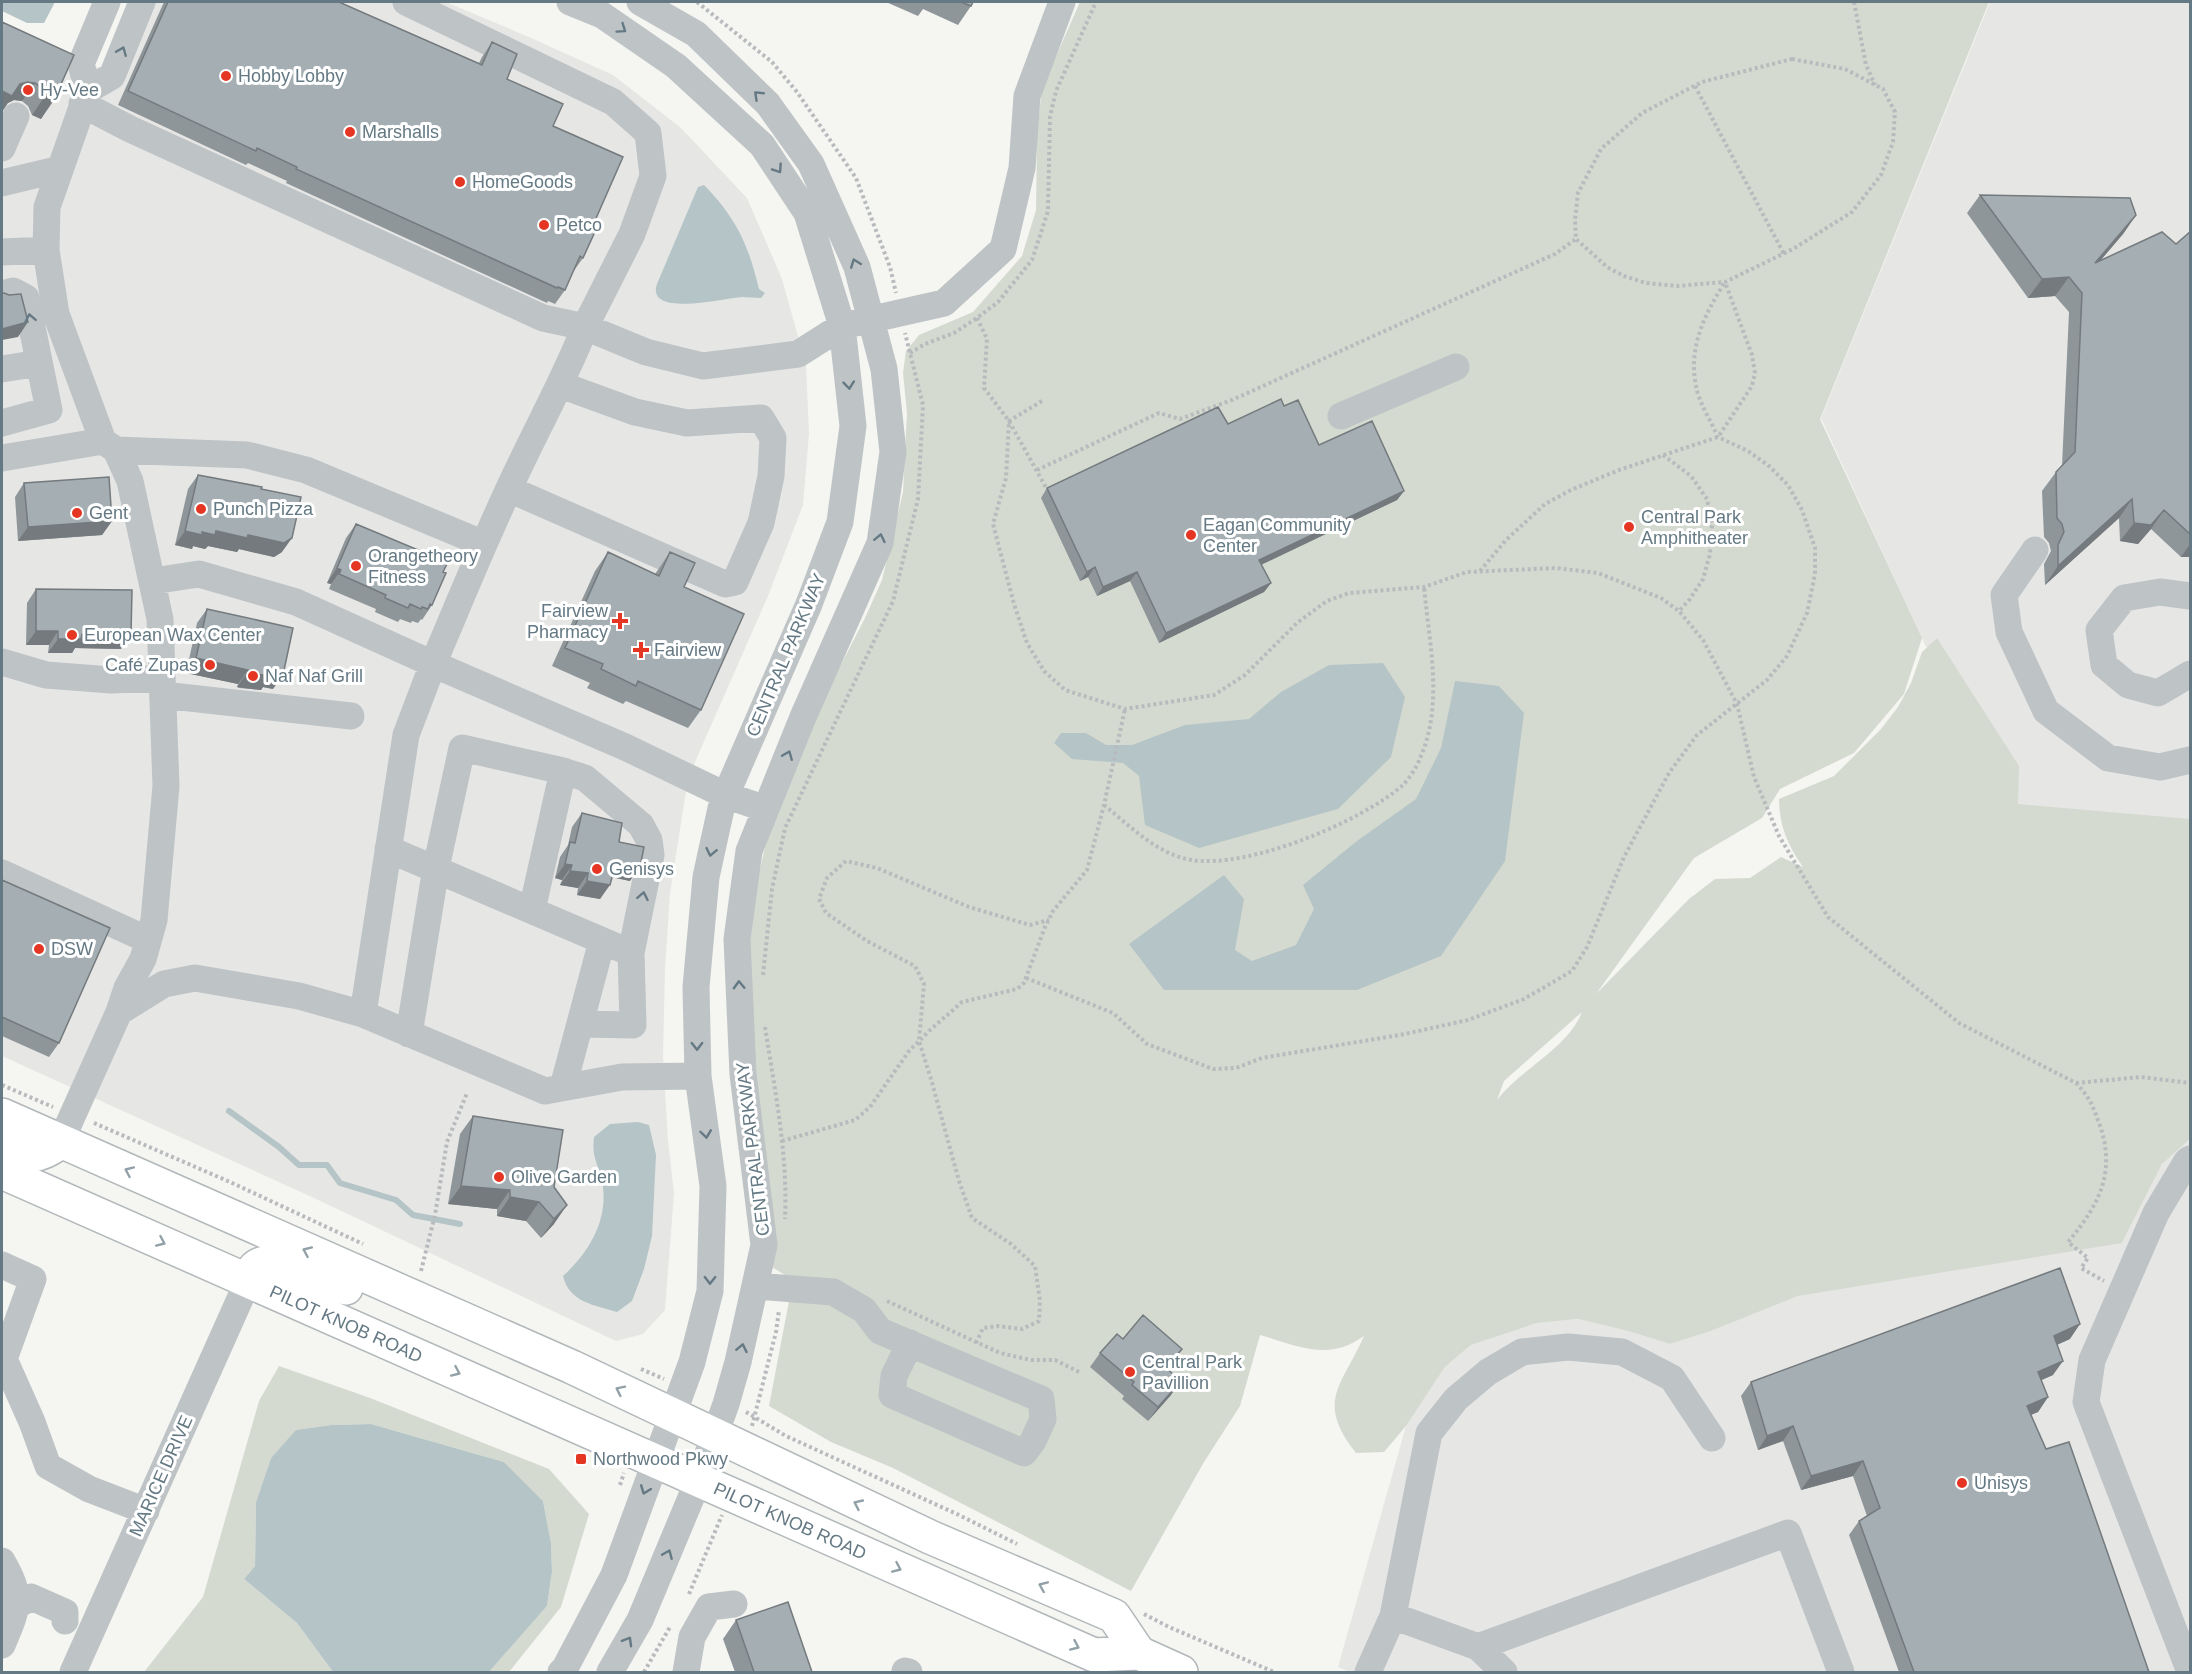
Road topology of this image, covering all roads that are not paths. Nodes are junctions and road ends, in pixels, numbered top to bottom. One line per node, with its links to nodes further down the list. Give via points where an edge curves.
1 (107, 2): 7 (street, via 81,64)
2 (142, 2): 7 (street, one-way to 2, via 112,76)
3 (406, 2): 17 (street, via 613,102 648,133 653,176 632,234)
4 (570, 2): 16 (street, CENTRAL PARKWAY, one-way to 16, via 602,15 676,66 762,145 807,213)
5 (640, 2): 15 (street, CENTRAL PARKWAY, one-way to 5, via 857,267 811,164 768,104 696,34)
6 (1062, 2): 15 (street, via 1027,96 1022,168 1003,249 944,303)
7 (85, 97): 10 (street); 17 (street, via 130,129 543,318)
8 (16, 116): 9 (street)
9 (2, 148)
10 (60, 169): 11 (street); 12 (street, via 47,207)
11 (2, 183)
12 (45, 250): 13 (street); 24 (street, via 56,314)
13 (2, 252)
14 (2, 294): 18 (street, one-way to 14, via 26,298 13,291)
15 (871, 319): 16 (street); 41 (street, CENTRAL PARKWAY, one-way to 15, via 880,543 893,452 884,369)
16 (842, 326): 17 (street, via 798,354 703,366 646,352); 40 (street, CENTRAL PARKWAY, one-way to 40, via 853,426 840,522 809,604)
17 (585, 327): 21 (street)
18 (39, 363): 20 (street); 23 (street, via 49,410)
19 (1456, 366): 22 (street)
20 (2, 369)
21 (561, 386): 26 (street); 28 (street, via 635,412 687,423 761,418 773,438 771,476 761,523 735,582 693,580)
22 (1341, 416)
23 (2, 423)
24 (110, 445): 25 (street); 27 (street, via 247,455 306,470); 31 (street, via 130,481)
25 (2, 458)
26 (509, 489): 27 (street); 28 (street)
27 (484, 544): 34 (street)
28 (643, 548): 30 (street, via 645,567)
29 (2035, 550): 38 (street, via 2004,595 2009,632 2046,711 2108,758 2160,767)
30 (655, 574)
31 (153, 581): 34 (street, via 198,574 296,602); 36 (street, via 160,619)
32 (2190, 596): 35 (street, via 2160,592 2124,598 2099,630 2104,665 2128,685 2158,693)
33 (2, 663): 36 (street, via 46,675)
34 (433, 664): 40 (street); 42 (street, via 406,735)
35 (2190, 674)
36 (163, 686): 37 (street); 46 (street, via 166,786)
37 (351, 716)
38 (2190, 760)
39 (563, 771): 43 (street, via 462,748); 45 (street); 48 (street, one-way to 39, via 651,855 649,840 641,825 598,787)
40 (725, 795): 41 (street); 53 (street, CENTRAL PARKWAY, one-way to 53, via 706,877 696,987)
41 (766, 809): 62 (street, CENTRAL PARKWAY, one-way to 41, via 764,1245 743,1074 737,939 749,851)
42 (388, 849): 43 (street); 50 (street)
43 (436, 868): 45 (street); 52 (street)
44 (2, 873): 46 (street)
45 (532, 910): 47 (street)
46 (148, 940): 49 (street)
47 (602, 940): 48 (street); 51 (street)
48 (631, 953): 51 (street, via 633,1025)
49 (119, 1012): 50 (street, via 164,984 195,978 299,996); 56 (street)
50 (363, 1014): 52 (street)
51 (580, 1024): 54 (street)
52 (409, 1034): 54 (street, via 545,1091)
53 (698, 1076): 54 (street, via 622,1077); 65 (street, CENTRAL PARKWAY, one-way to 65, via 713,1186 710,1291 692,1362)
54 (563, 1088)
55 (2, 1115): 56 (main road, PILOT KNOB ROAD)
56 (67, 1128): 57 (main road, via 48,1152 33,1156); 63 (main road, PILOT KNOB ROAD, one-way to 56)
57 (2, 1148)
58 (2190, 1159): 87 (street, via 2156,1213 2092,1360 2086,1402)
59 (2, 1172): 61 (main road, PILOT KNOB ROAD, one-way to 61)
60 (2, 1265): 70 (street, via 33,1279 4,1359 48,1466 89,1489)
61 (248, 1281): 63 (main road, PILOT KNOB ROAD, via 252,1270 265,1263 364,1293); 68 (main road, PILOT KNOB ROAD, one-way to 68); 70 (street, MARICE DRIVE)
62 (755, 1286): 64 (street, via 833,1292 864,1310 880,1331); 66 (street, CENTRAL PARKWAY, one-way to 62, via 738,1362)
63 (433, 1307): 65 (main road, PILOT KNOB ROAD, one-way to 63, via 572,1367)
64 (910, 1343): 64 (street, via 894,1376 892,1395 1024,1453 1043,1419 1041,1399)
65 (672, 1416): 66 (main road, PILOT KNOB ROAD); 68 (street, CENTRAL PARKWAY)
66 (714, 1436): 69 (street, CENTRAL PARKWAY); 78 (main road, PILOT KNOB ROAD, one-way to 66, via 1114,1616 930,1537)
67 (1712, 1438): 74 (street, via 1672,1378 1622,1352 1568,1347 1522,1352 1488,1372 1456,1399 1429,1433)
68 (656, 1461): 69 (main road, PILOT KNOB ROAD); 80 (street, CENTRAL PARKWAY, one-way to 80, via 614,1575)
69 (698, 1480): 78 (main road, PILOT KNOB ROAD, one-way to 78, via 1094,1655); 81 (street, CENTRAL PARKWAY, one-way to 69, via 640,1620)
70 (146, 1511): 75 (street, MARICE DRIVE)
71 (2, 1561): 73 (street, via 12,1578)
72 (734, 1604): 82 (street, via 709,1606 692,1636)
73 (14, 1605): 75 (street, via 58,1625 65,1621); 76 (street)
74 (1393, 1616): 77 (street); 84 (street)
75 (91, 1633): 79 (street, MARICE DRIVE)
76 (2, 1645)
77 (1478, 1647): 85 (street); 86 (street, via 1788,1533)
78 (1139, 1653): 83 (main road, PILOT KNOB ROAD)
79 (73, 1672)
80 (561, 1672)
81 (610, 1672)
82 (687, 1672)
83 (1181, 1672)
84 (1368, 1672)
85 (1504, 1672)
86 (1841, 1672)
87 (2190, 1672)

